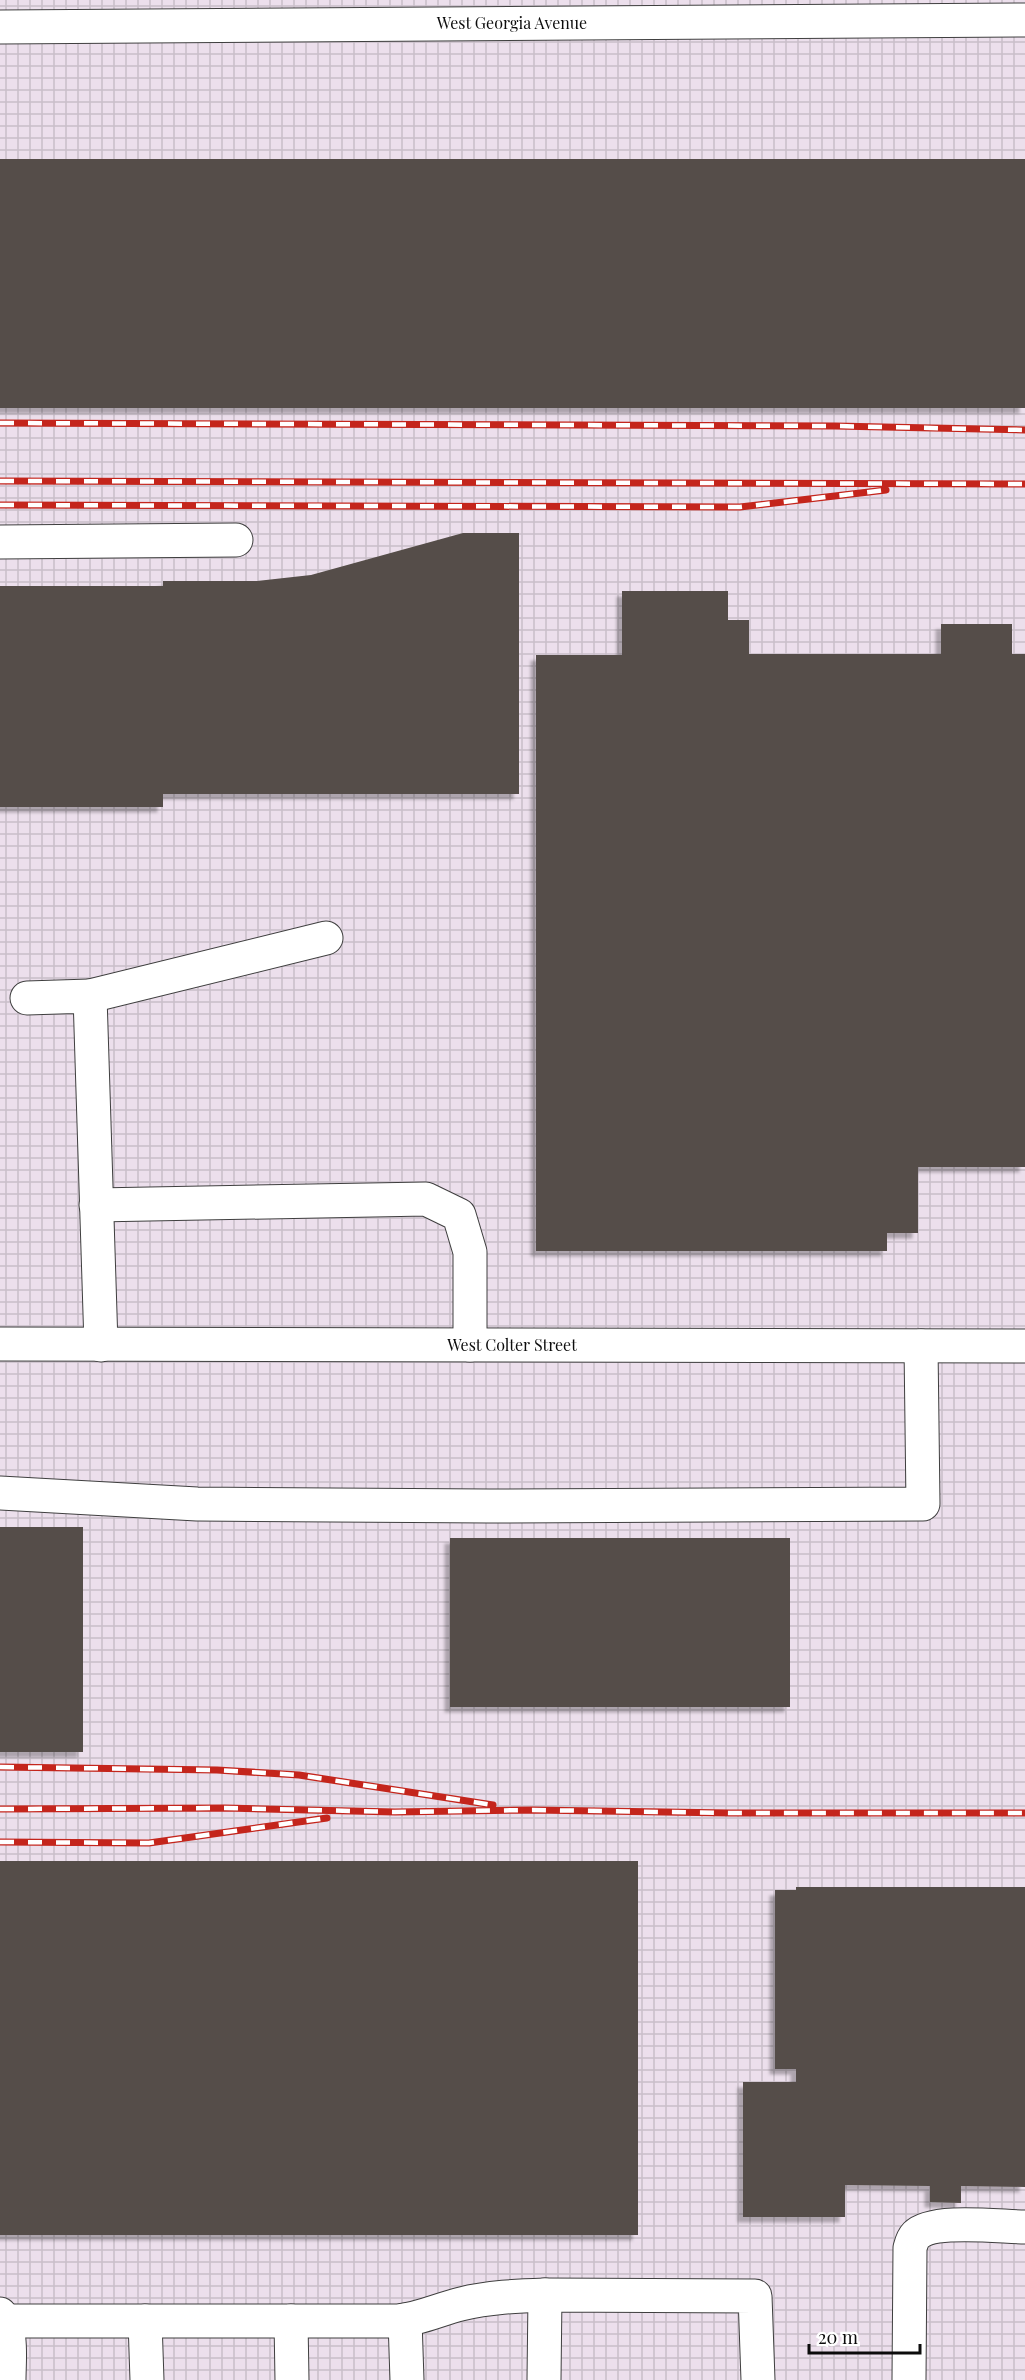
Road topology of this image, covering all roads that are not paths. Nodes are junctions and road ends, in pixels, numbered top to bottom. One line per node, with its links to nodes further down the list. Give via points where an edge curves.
1 (141, 13): 2 (street, West Georgia Avenue); 3 (street, West Georgia Avenue)
2 (1025, 20)
3 (0, 27)
4 (236, 540): 5 (street)
5 (0, 542)
6 (326, 938): 7 (street)
7 (90, 996): 8 (street); 9 (street)
8 (27, 998)
9 (96, 1205): 11 (street); 12 (street, via 426,1199 459,1215 470,1252)
10 (0, 1344): 11 (street, West Colter Street)
11 (101, 1345): 12 (street, West Colter Street)
12 (470, 1345): 13 (street, West Colter Street)
13 (921, 1346): 14 (street, West Colter Street); 15 (street, via 923,1504 196,1504)
14 (1025, 1346)
15 (0, 1493)
16 (1025, 2227): 28 (street, via 945,2226 927,2228 915,2236 910,2248)
17 (545, 2295): 19 (street, via 488,2298); 26 (street); 27 (street, via 755,2296)
18 (2, 2317): 20 (street); 22 (street, via 10,2347)
19 (405, 2320): 21 (street); 25 (street)
20 (145, 2321): 21 (street); 23 (street)
21 (291, 2321): 24 (street)
22 (9, 2380)
23 (147, 2380)
24 (292, 2380)
25 (407, 2380)
26 (544, 2380)
27 (758, 2380)
28 (909, 2380)

